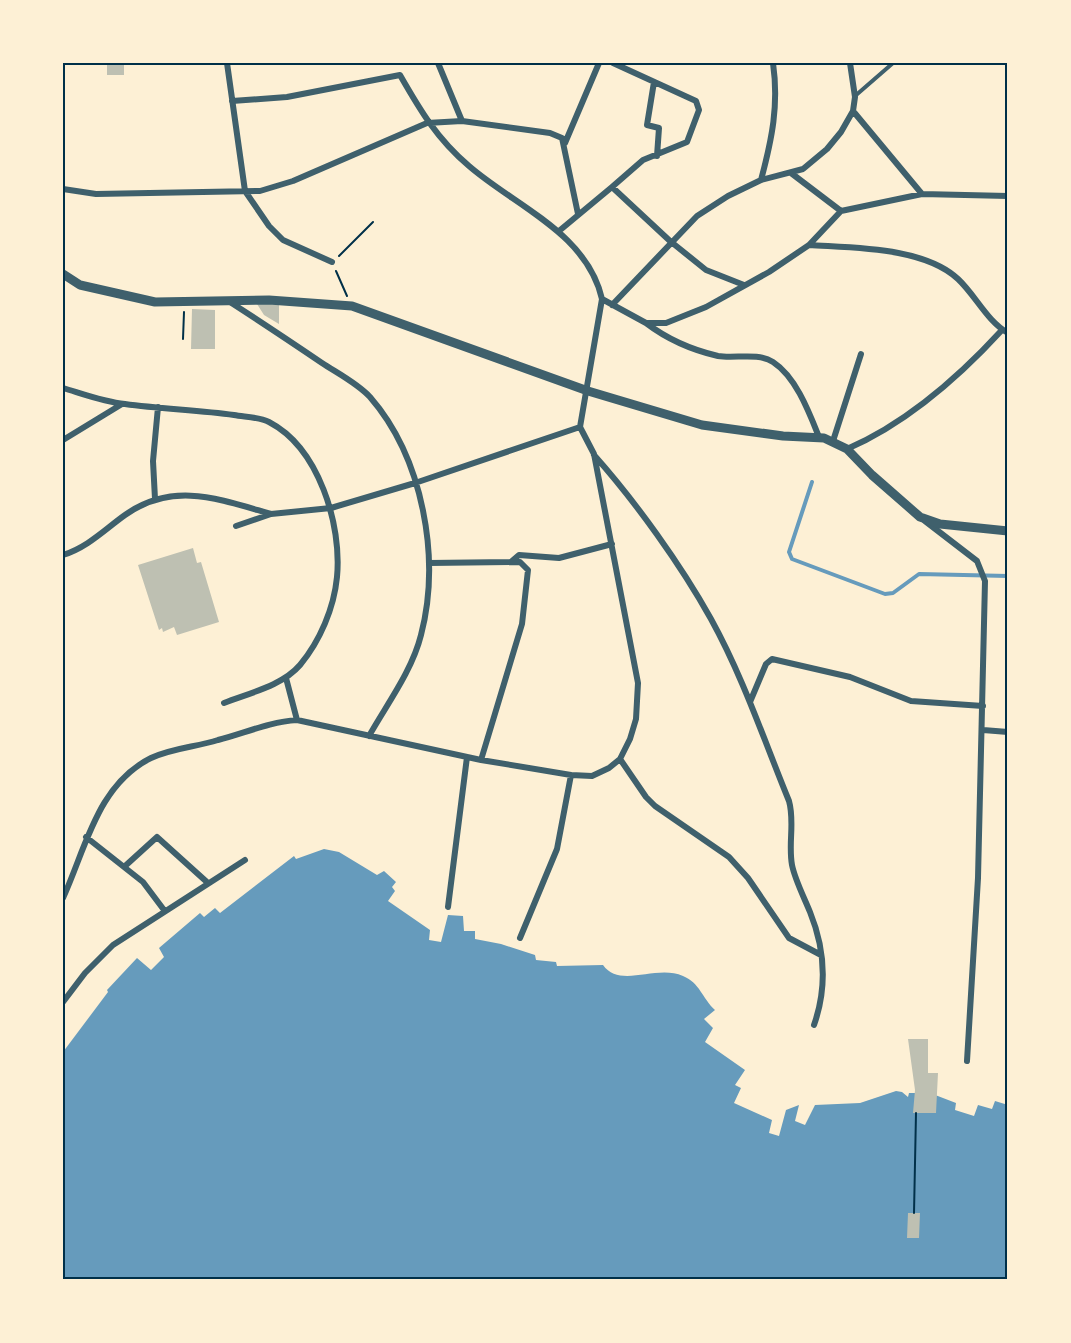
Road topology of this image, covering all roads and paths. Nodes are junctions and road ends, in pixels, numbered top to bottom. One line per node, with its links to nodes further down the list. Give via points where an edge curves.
1 (227, 63): 10 (street)
2 (438, 63): 12 (street)
3 (599, 63): 14 (street)
4 (613, 63): 8 (street)
5 (773, 63): 17 (street, via 777,112)
6 (850, 63): 9 (street)
7 (893, 63): 9 (lane)
8 (654, 82): 15 (street, via 647,125 659,128); 15 (street, via 696,101 699,110 687,142)
9 (855, 97): 11 (street)
10 (232, 101): 13 (street, via 287,97 400,75); 20 (street)
11 (853, 111): 16 (street, via 827,149 803,169); 21 (street)
12 (462, 121): 13 (street); 14 (street, via 557,135)
13 (427, 123): 20 (street, via 293,181 260,191); 26 (street, via 469,166)
14 (565, 142): 24 (street)
15 (657, 156): 18 (street, via 643,160)
16 (791, 173): 17 (street); 23 (street)
17 (761, 180): 27 (street, via 697,216)
18 (612, 187): 24 (street); 27 (street)
19 (63, 189): 20 (street, via 96,194)
20 (245, 191): 29 (street, via 283,240)
21 (922, 194): 22 (street); 23 (street)
22 (1008, 196)
23 (841, 211): 28 (street)
24 (578, 214): 26 (street)
25 (373, 222): 29 (path)
26 (559, 231): 32 (street, via 585,263)
27 (670, 241): 31 (street, via 706,270); 34 (street)
28 (809, 245): 31 (street); 38 (street, via 930,260 958,279)
29 (332, 262): 35 (path)
30 (63, 274): 33 (street, via 80,285 155,302)
31 (744, 285): 37 (street, via 686,316 666,323)
32 (602, 299): 34 (street); 42 (street)
33 (230, 302): 35 (street, via 268,300); 51 (street, via 369,396 400,446)
34 (612, 305): 37 (street)
35 (352, 306): 42 (street)
36 (184, 309): 39 (path)
37 (646, 323): 46 (street, via 664,336 718,356 770,360 802,400)
38 (1005, 331): 49 (street, via 968,368 928,399 875,437)
39 (183, 339)
40 (861, 354): 48 (street)
41 (63, 388): 43 (street)
42 (588, 391): 45 (street); 46 (street, via 712,427 783,436)
43 (122, 404): 44 (street); 47 (street)
44 (158, 407): 52 (street, via 153,460); 53 (street, via 266,421 285,431 303,451)
45 (580, 427): 50 (street); 51 (street)
46 (819, 436): 48 (street)
47 (63, 440)
48 (833, 441): 49 (street)
49 (847, 449): 55 (street)
50 (594, 454): 58 (street); 63 (street, via 679,568 711,619)
51 (415, 483): 53 (street); 61 (street, via 423,506)
52 (155, 499): 54 (street, via 196,495); 59 (street, via 143,503 82,548)
53 (331, 508): 54 (street); 62 (street, via 337,578 330,608 320,634)
54 (271, 514): 56 (street)
55 (920, 517): 57 (street, via 940,524); 65 (street, via 977,561 983,572)
56 (236, 526)
57 (1008, 531)
58 (612, 544): 60 (street, via 559,558 519,555); 71 (street, via 639,699 630,739)
59 (63, 555)
60 (512, 561): 61 (street); 72 (street, via 520,562 528,570 522,624)
61 (429, 562): 69 (street, via 428,601 421,636 405,674)
62 (286, 678): 64 (street); 66 (street)
63 (750, 702): 65 (street, via 765,664 772,659 850,677 911,701); 82 (street, via 789,801 793,816 792,867 816,927)
64 (224, 704)
65 (983, 706): 67 (street)
66 (297, 720): 69 (street); 74 (street, via 276,721 146,761 109,795)
67 (982, 730): 68 (street); 85 (street, via 973,999)
68 (1008, 732)
69 (369, 736): 70 (street)
70 (467, 757): 72 (street); 79 (street)
71 (620, 759): 73 (street, via 592,776); 82 (street, via 655,806 738,865 789,938)
72 (481, 760): 73 (street)
73 (571, 775): 81 (street, via 557,849)
74 (86, 837): 76 (street); 78 (street)
75 (245, 860): 77 (street)
76 (124, 867): 77 (street, via 157,837); 80 (street, via 143,882)
77 (208, 883): 80 (street)
78 (63, 898)
79 (448, 907)
80 (164, 910): 83 (street, via 113,945)
81 (520, 938)
82 (821, 955): 84 (street, via 821,1003)
83 (63, 1002)
84 (814, 1025)
85 (967, 1061)
86 (916, 1113): 87 (path)
87 (914, 1213)

